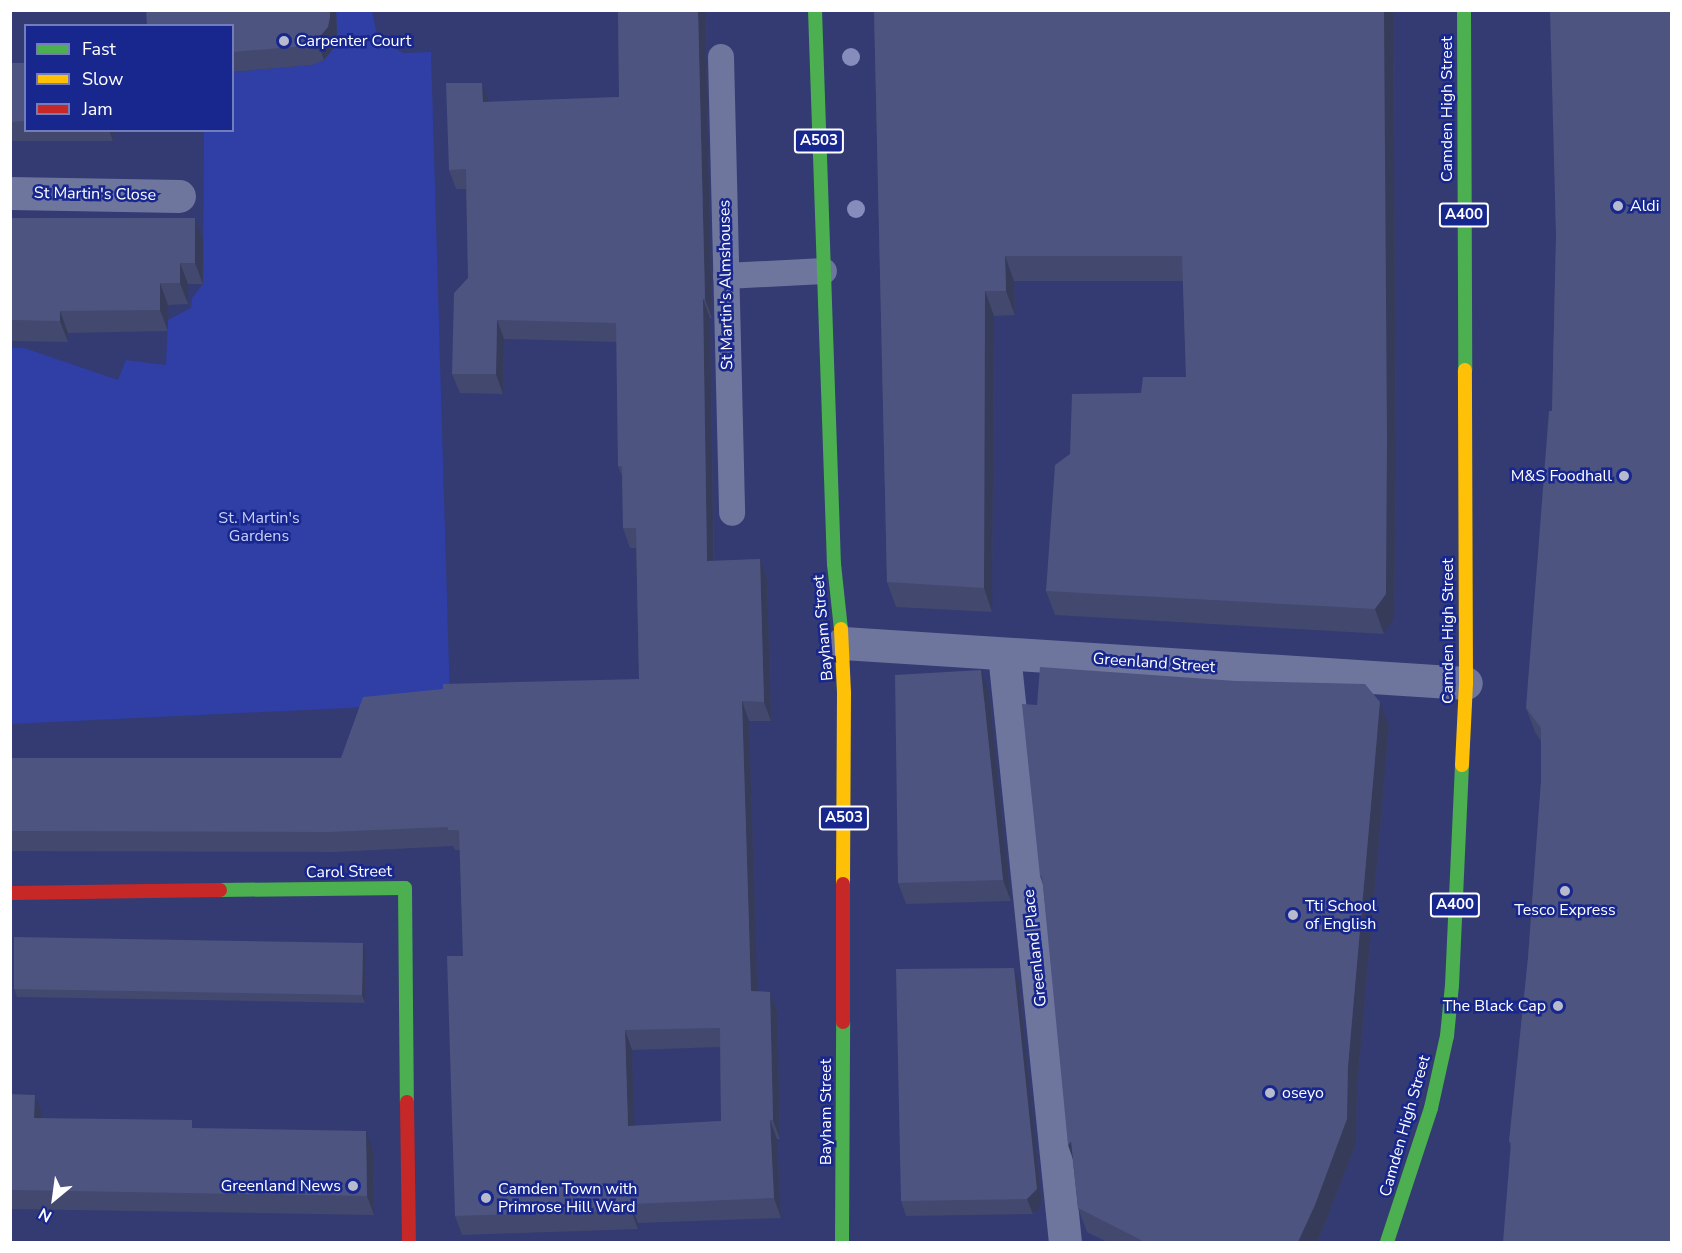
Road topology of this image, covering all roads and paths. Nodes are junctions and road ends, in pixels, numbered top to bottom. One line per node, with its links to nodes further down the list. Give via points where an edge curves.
1 (815, 10): 6 (main road, Bayham Street / A503)
2 (1464, 10): 11 (main road, Camden High Street / A400)
3 (721, 57): 7 (lane, St Martin's Almshouses)
4 (10, 193): 5 (street, St Martin's Close)
5 (179, 196)
6 (824, 271): 7 (lane); 9 (main road, Bayham Street / A503, via 834,564)
7 (726, 276): 8 (lane, St Martin's Almshouses)
8 (732, 513)
9 (843, 643): 10 (street, Greenland Street); 14 (main road, Bayham Street / A503)
10 (1004, 654): 11 (street, Greenland Street); 15 (street, Greenland Place)
11 (1466, 683): 16 (main road, Camden High Street / A400, via 1447,1036 1431,1108)
12 (10, 893): 13 (main road, Carol Street, via 405,888)
13 (409, 1242)
14 (842, 1242)
15 (1065, 1242)
16 (1388, 1242)

